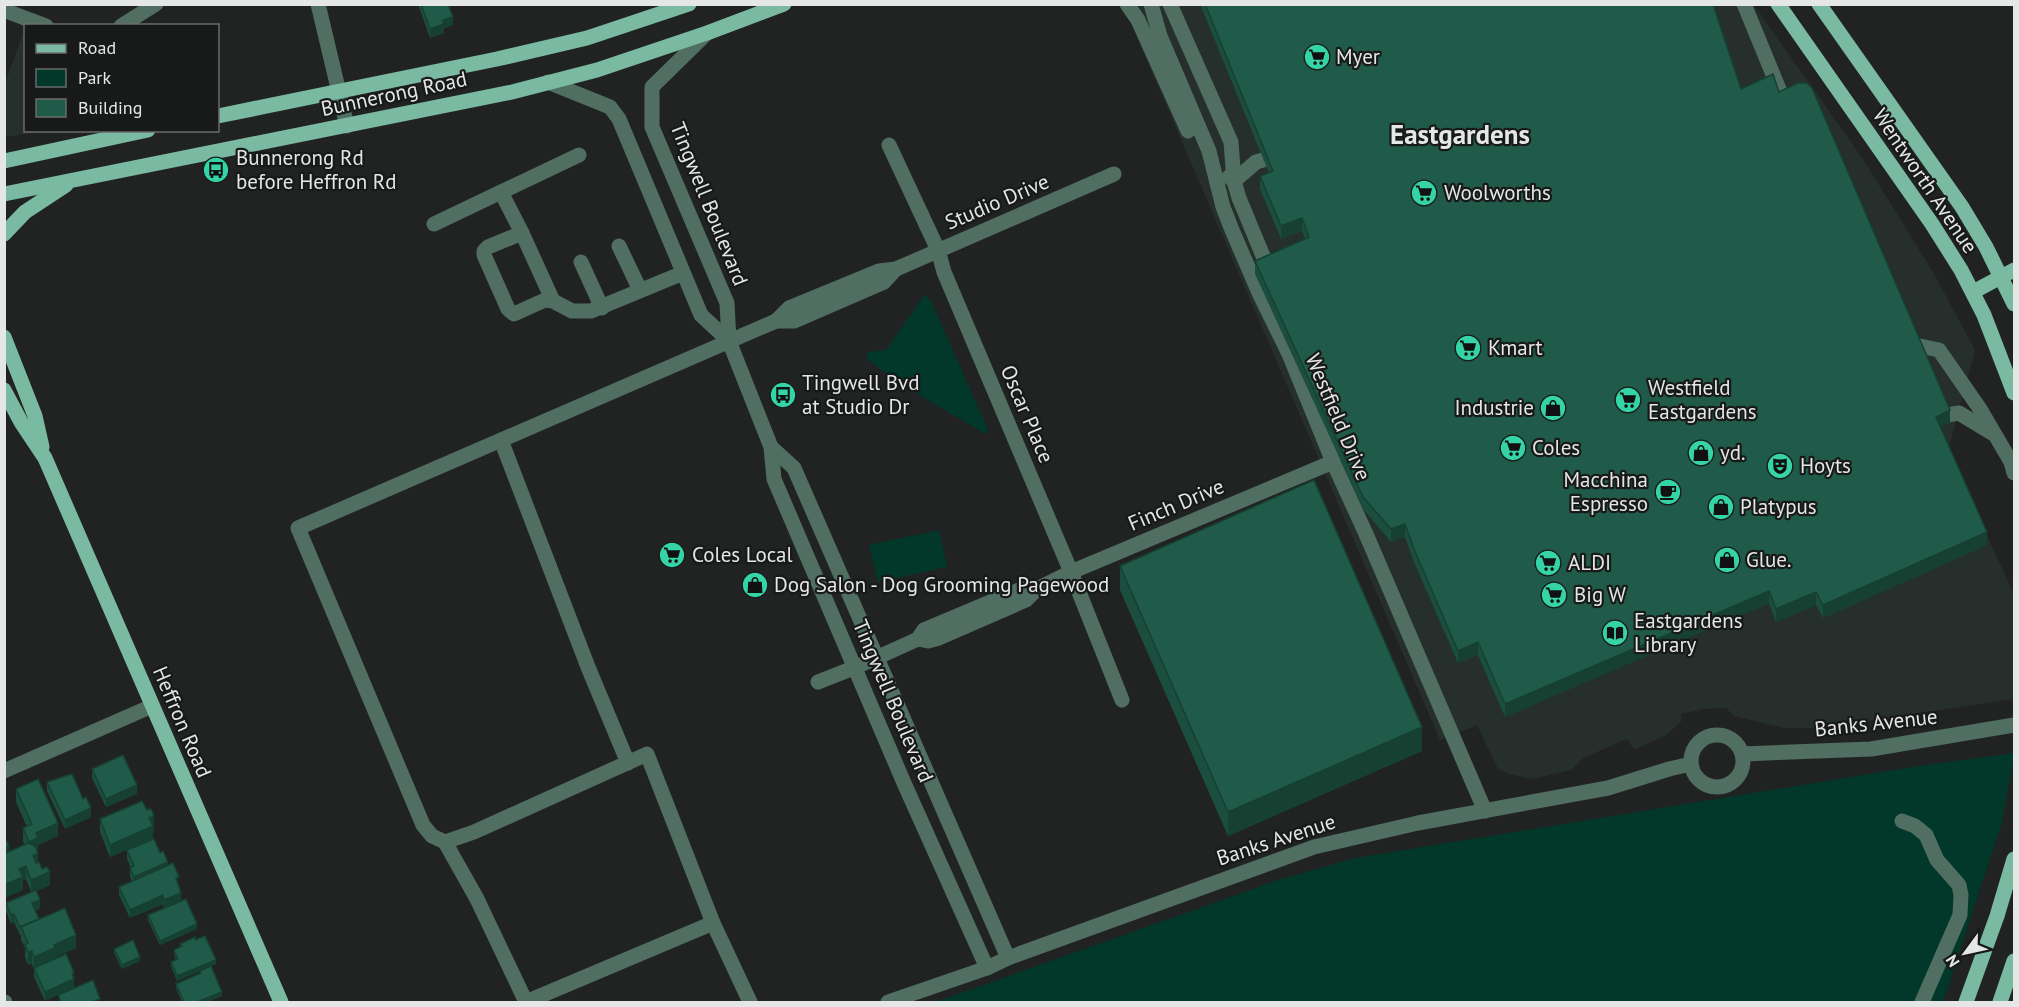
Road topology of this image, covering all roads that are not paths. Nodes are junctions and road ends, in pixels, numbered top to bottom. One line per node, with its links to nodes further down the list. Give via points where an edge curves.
1 (156, 4): 14 (street)
2 (318, 4): 18 (street)
3 (689, 4): 18 (main road, Bunnerong Road, via 587,38)
4 (784, 4): 15 (main road, Bunnerong Road)
5 (1127, 4): 31 (street, via 1138,20 1196,148 1214,168)
6 (1142, 4): 16 (street, Westfield Drive)
7 (1151, 4): 16 (street, Westfield Drive)
8 (1170, 4): 23 (street)
9 (1744, 4): 19 (street, via 1781,94)
10 (1778, 4): 44 (main road, Wentworth Avenue, via 1932,224)
11 (1819, 4): 42 (main road, Wentworth Avenue)
12 (6, 10): 13 (street)
13 (41, 24)
14 (124, 24)
15 (706, 33): 17 (main road, Bunnerong Road, via 597,70); 49 (street, Tingwell Boulevard, via 652,87 652,127 727,303)
16 (1160, 36): 58 (street, Westfield Drive, via 1209,152 1223,207)
17 (548, 82): 21 (main road, Bunnerong Road); 40 (street, Tingwell Boulevard, via 596,100 615,113)
18 (339, 90): 20 (main road, Bunnerong Road); 21 (street)
19 (1755, 107)
20 (219, 116)
21 (347, 126): 30 (main road, Bunnerong Road)
22 (139, 132): 27 (main road)
23 (1231, 142): 31 (street); 31 (street, via 1243,154 1259,161)
24 (890, 145): 38 (street, Oscar Place)
25 (579, 154): 32 (street)
26 (4, 156): 27 (main road)
27 (31, 156): 28 (main road)
28 (4, 161)
29 (1114, 174): 38 (street, Studio Drive)
30 (74, 180): 33 (main road, Bunnerong Road); 36 (main road, via 26,212)
31 (1234, 181): 41 (street, via 1268,268)
32 (501, 192): 34 (street); 35 (street)
33 (4, 194)
34 (434, 224)
35 (522, 233): 45 (street); 45 (street, via 484,251 503,302 514,314 545,300)
36 (4, 234)
37 (619, 246): 43 (street)
38 (938, 250): 49 (street, Studio Drive, via 896,269 884,282 794,321 776,321); 60 (street, Oscar Place)
39 (581, 262): 47 (street)
40 (683, 273): 43 (street); 49 (street, Tingwell Boulevard, via 700,315)
41 (1286, 273)
42 (2008, 273): 44 (main road); 46 (main road, Wentworth Avenue)
43 (640, 290): 47 (street)
44 (1973, 292): 52 (main road, Wentworth Avenue)
45 (553, 301): 47 (street, via 572,311)
46 (2014, 304)
47 (602, 308)
48 (4, 338): 57 (main road, Heffron Road, via 35,416)
49 (729, 341): 55 (street, Studio Drive); 56 (street, Tingwell Boulevard)
50 (1894, 355): 54 (street, via 1915,345 1939,350)
51 (4, 390): 57 (main road, Heffron Road)
52 (2014, 393)
53 (1947, 415): 54 (street, via 1959,413)
54 (1994, 434): 59 (street)
55 (501, 440): 68 (street); 73 (street, Studio Drive, via 298,528 423,825 432,836)
56 (771, 447): 61 (street, Tingwell Boulevard, via 794,468); 62 (street, Tingwell Boulevard, via 774,479)
57 (45, 458): 65 (main road, Heffron Road)
58 (1333, 462): 60 (street, Finch Drive); 71 (street, Westfield Drive)
59 (2014, 473)
60 (1071, 572): 61 (street, Finch Drive, via 1037,589 1026,600 939,638 918,639); 64 (street, Oscar Place)
61 (877, 657): 62 (street, Finch Drive); 76 (street, Tingwell Boulevard)
62 (856, 668): 63 (street, Finch Drive); 78 (street, Tingwell Boulevard)
63 (818, 682)
64 (1122, 700)
65 (152, 706): 70 (street); 79 (main road, Heffron Road)
66 (2014, 725): 67 (street, Banks Avenue, via 1871,749)
67 (1742, 754): 69 (street, via 1729,737 1707,736 1693,748); 69 (street, via 1738,776 1719,787 1703,783)
68 (628, 763): 73 (street); 75 (street, via 647,754)
69 (1691, 764): 71 (street, Banks Avenue, via 1608,788)
70 (4, 771)
71 (1485, 811): 76 (street, Banks Avenue, via 1314,847)
72 (1902, 821): 83 (street, via 1926,835 1937,860 1955,878 1961,895 1960,915)
73 (445, 842): 80 (street)
74 (2014, 859): 84 (main road)
75 (713, 923): 80 (street); 81 (street)
76 (1008, 958): 78 (street, Banks Avenue)
77 (2014, 961): 85 (main road)
78 (987, 968): 82 (street, Banks Avenue)
79 (281, 1002)
80 (526, 1002)
81 (750, 1002)
82 (888, 1002)
83 (1922, 1002)
84 (1966, 1002)
85 (2000, 1002)

